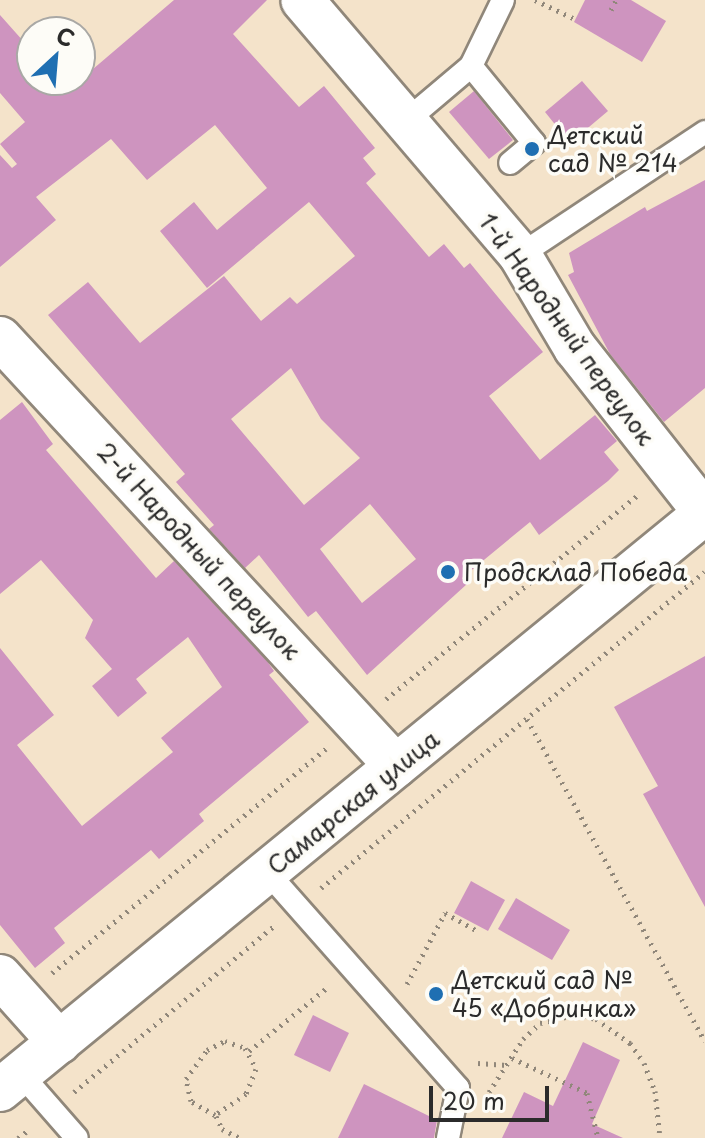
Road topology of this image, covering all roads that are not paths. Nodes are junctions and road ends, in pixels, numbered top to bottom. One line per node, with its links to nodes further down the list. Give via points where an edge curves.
1 (302, 0): 4 (street, 1-й Народный переулок)
2 (503, 0): 3 (lane)
3 (471, 66): 4 (lane); 6 (lane, via 534,143)
4 (406, 121): 7 (street, 1-й Народный переулок)
5 (705, 132): 7 (lane)
6 (510, 163)
7 (520, 255): 9 (street, 1-й Народный переулок, via 575,348)
8 (0, 338): 10 (street, 2-й Народный переулок)
9 (705, 513): 10 (street, Самарская улица)
10 (396, 766): 11 (street, Самарская улица)
11 (267, 872): 13 (street, Самарская улица); 16 (lane, via 458,1088)
12 (0, 976): 13 (street)
13 (59, 1042): 14 (street, Самарская улица)
14 (10, 1082): 15 (lane, via 52,1110)
15 (77, 1138)
16 (448, 1138)

